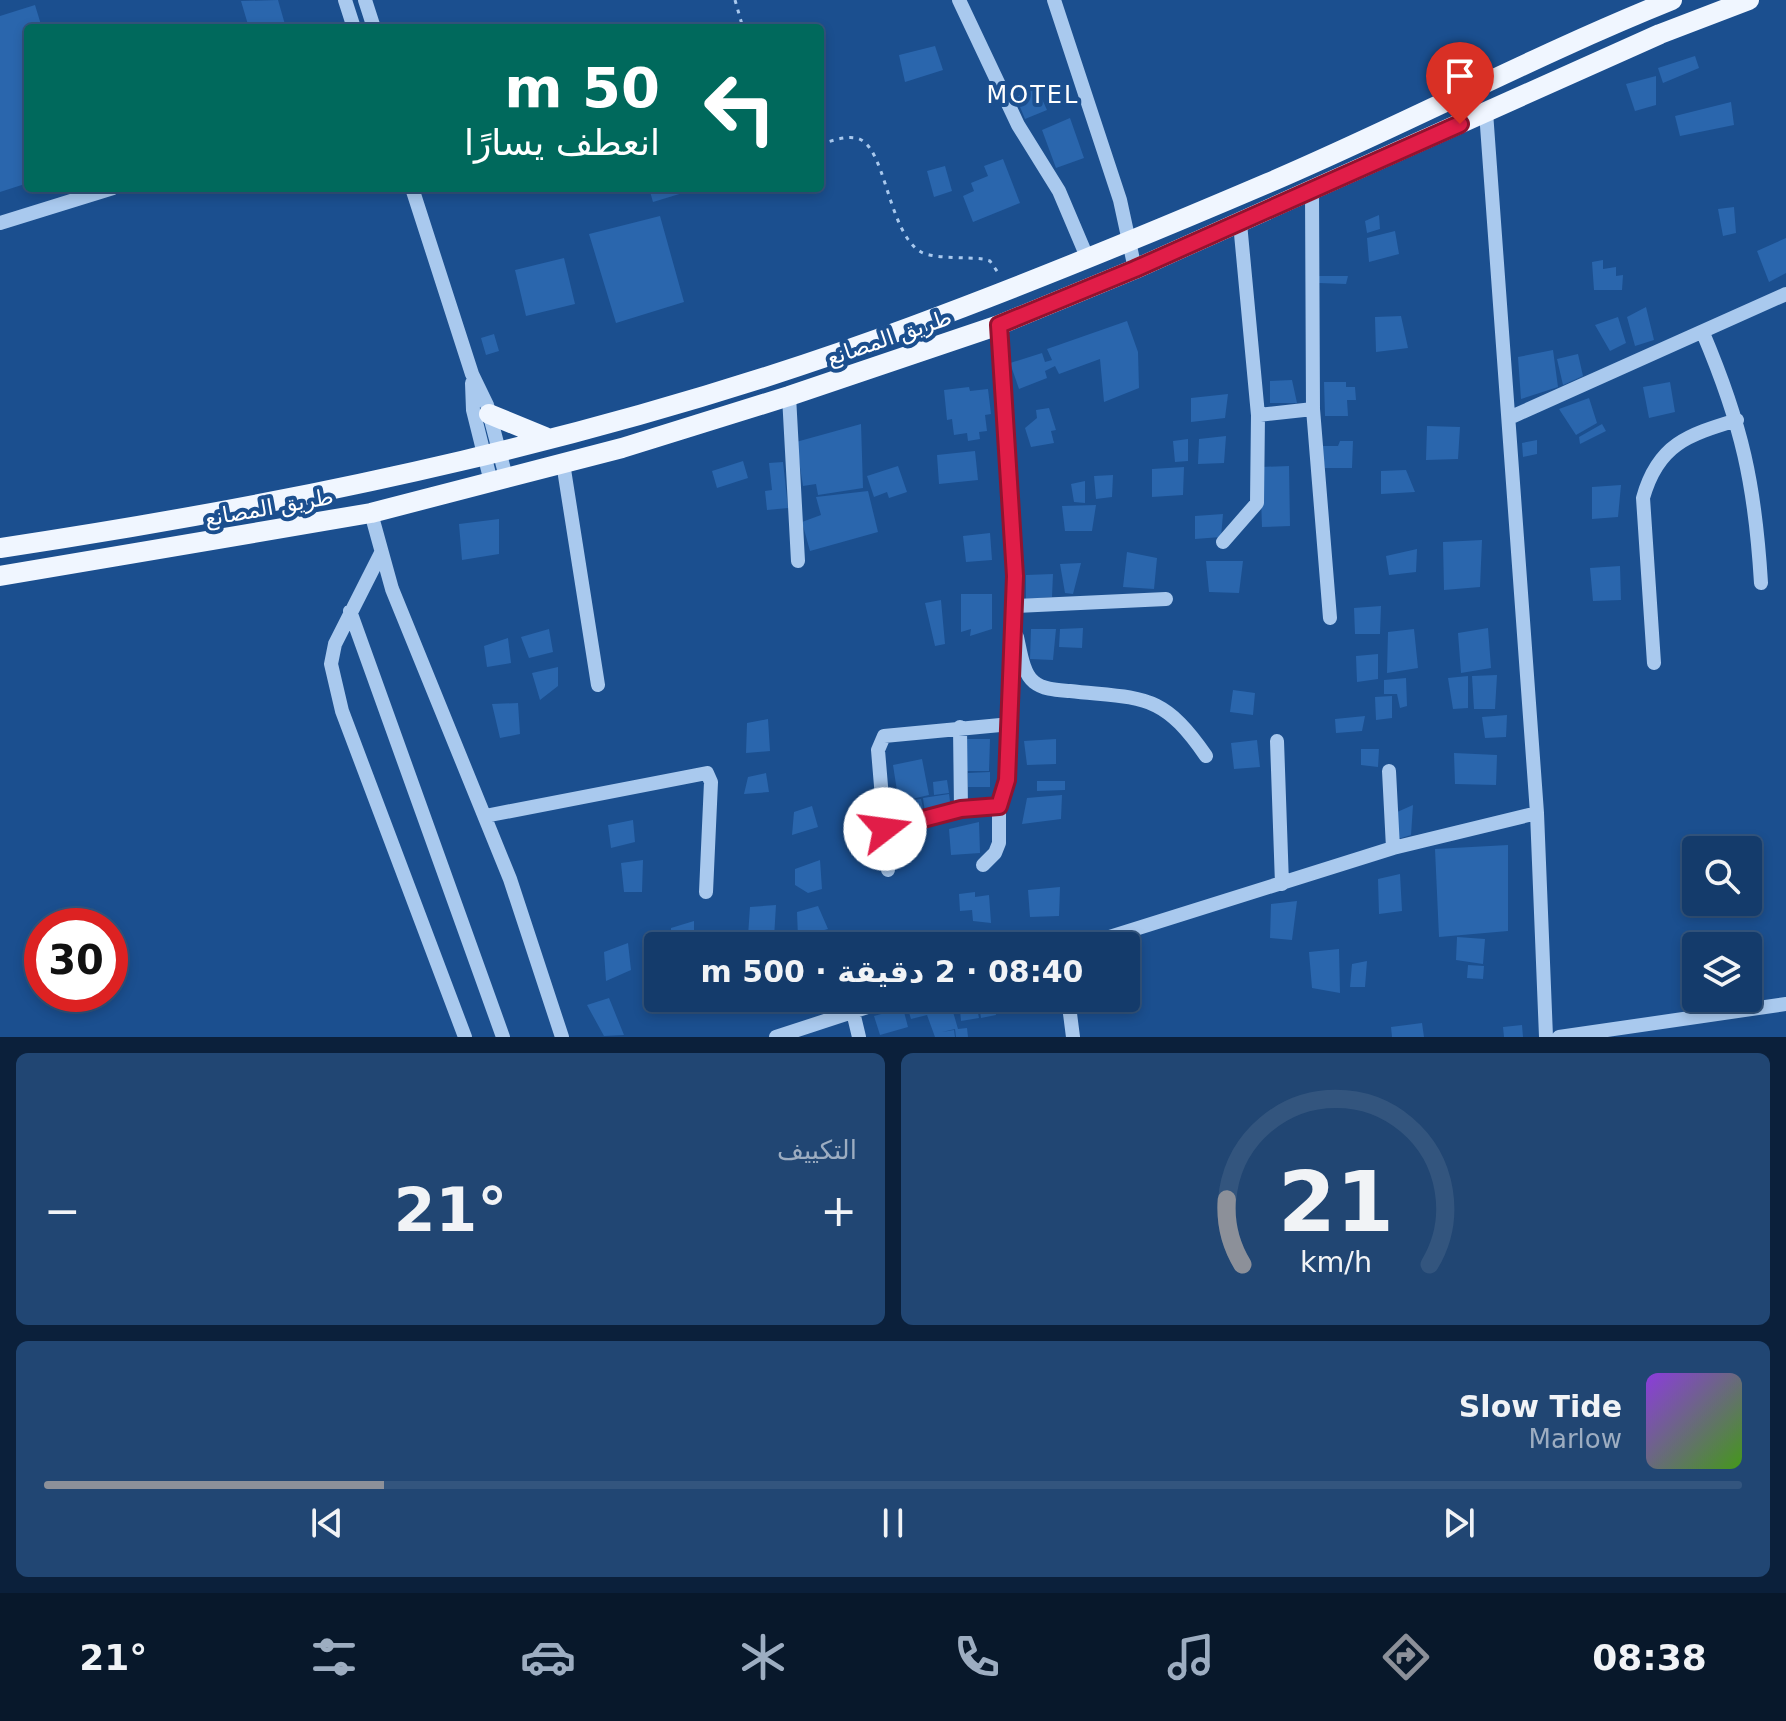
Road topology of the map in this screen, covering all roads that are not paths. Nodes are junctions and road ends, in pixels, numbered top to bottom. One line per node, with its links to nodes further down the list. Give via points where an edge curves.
1 (345, 0): 7 (street)
2 (365, 0): 8 (street)
3 (959, 0): 16 (street, via 1018,125 1059,191)
4 (1054, 0): 15 (street)
5 (1672, 0): 15 (main road, طريق المصانع, via 1269,182)
6 (1749, 0): 9 (main road, طريق المصانع)
7 (353, 24)
8 (373, 24)
9 (1486, 112): 10 (main road, طريق المصانع); 26 (street)
10 (1312, 191): 14 (main road, طريق المصانع); 23 (street)
11 (100, 192): 13 (street)
12 (413, 192): 21 (street)
13 (0, 223)
14 (1240, 223): 17 (main road, طريق المصانع); 25 (street)
15 (1128, 239): 16 (main road, طريق المصانع); 17 (street)
16 (1087, 257): 28 (main road, طريق المصانع, via 784,372)
17 (1135, 269): 19 (main road, طريق المصانع)
18 (1786, 294): 20 (street)
19 (999, 325): 22 (main road, طريق المصانع); 40 (street)
20 (1703, 333): 26 (street); 27 (street)
21 (472, 374): 24 (street); 29 (street, via 473,410)
22 (789, 396): 30 (main road, طريق المصانع); 36 (street)
23 (1313, 409): 25 (street); 42 (street)
24 (489, 414): 28 (main road); 29 (street)
25 (1258, 415): 33 (street, via 1257,503)
26 (1509, 418): 53 (street)
27 (1737, 420): 38 (street, via 1753,482); 44 (street, via 1676,442 1647,485 1643,498)
28 (549, 438): 29 (main road, طريق المصانع)
29 (492, 452): 31 (street); 34 (main road, طريق المصانع, via 361,484)
30 (563, 463): 31 (main road, طريق المصانع); 45 (street)
31 (499, 479): 32 (main road, طريق المصانع)
32 (371, 513): 35 (street); 37 (main road, طريق المصانع)
33 (1223, 542)
34 (0, 548)
35 (381, 553): 41 (street); 54 (street)
36 (798, 561)
37 (0, 576)
38 (1761, 583)
39 (1166, 599): 40 (street)
40 (1016, 606): 43 (street)
41 (350, 611): 65 (street, via 331,664 342,711); 66 (street)
42 (1330, 618)
43 (1014, 629): 46 (street); 49 (street, via 1035,683 1162,706 1182,722)
44 (1654, 663)
45 (598, 685)
46 (1011, 724): 47 (street); 51 (street, via 1010,764)
47 (960, 727): 52 (street); 55 (street, via 884,736 878,750)
48 (1277, 741): 59 (street)
49 (1206, 756)
50 (1389, 771): 56 (street)
51 (999, 806): 52 (street); 57 (street, via 999,843)
52 (961, 809): 55 (street)
53 (1537, 813): 56 (street); 71 (street)
54 (485, 816): 60 (street, via 707,773 711,782); 67 (street)
55 (885, 829): 58 (street)
56 (1393, 848): 59 (street)
57 (983, 865)
58 (888, 870)
59 (1282, 884): 61 (street)
60 (706, 892)
61 (1126, 932)
62 (1786, 1004): 72 (street)
63 (853, 1012): 68 (street); 69 (street)
64 (1070, 1012): 70 (street)
65 (465, 1037)
66 (503, 1037)
67 (562, 1037)
68 (776, 1037)
69 (859, 1037)
70 (1073, 1037)
71 (1546, 1037)
72 (1559, 1037)

